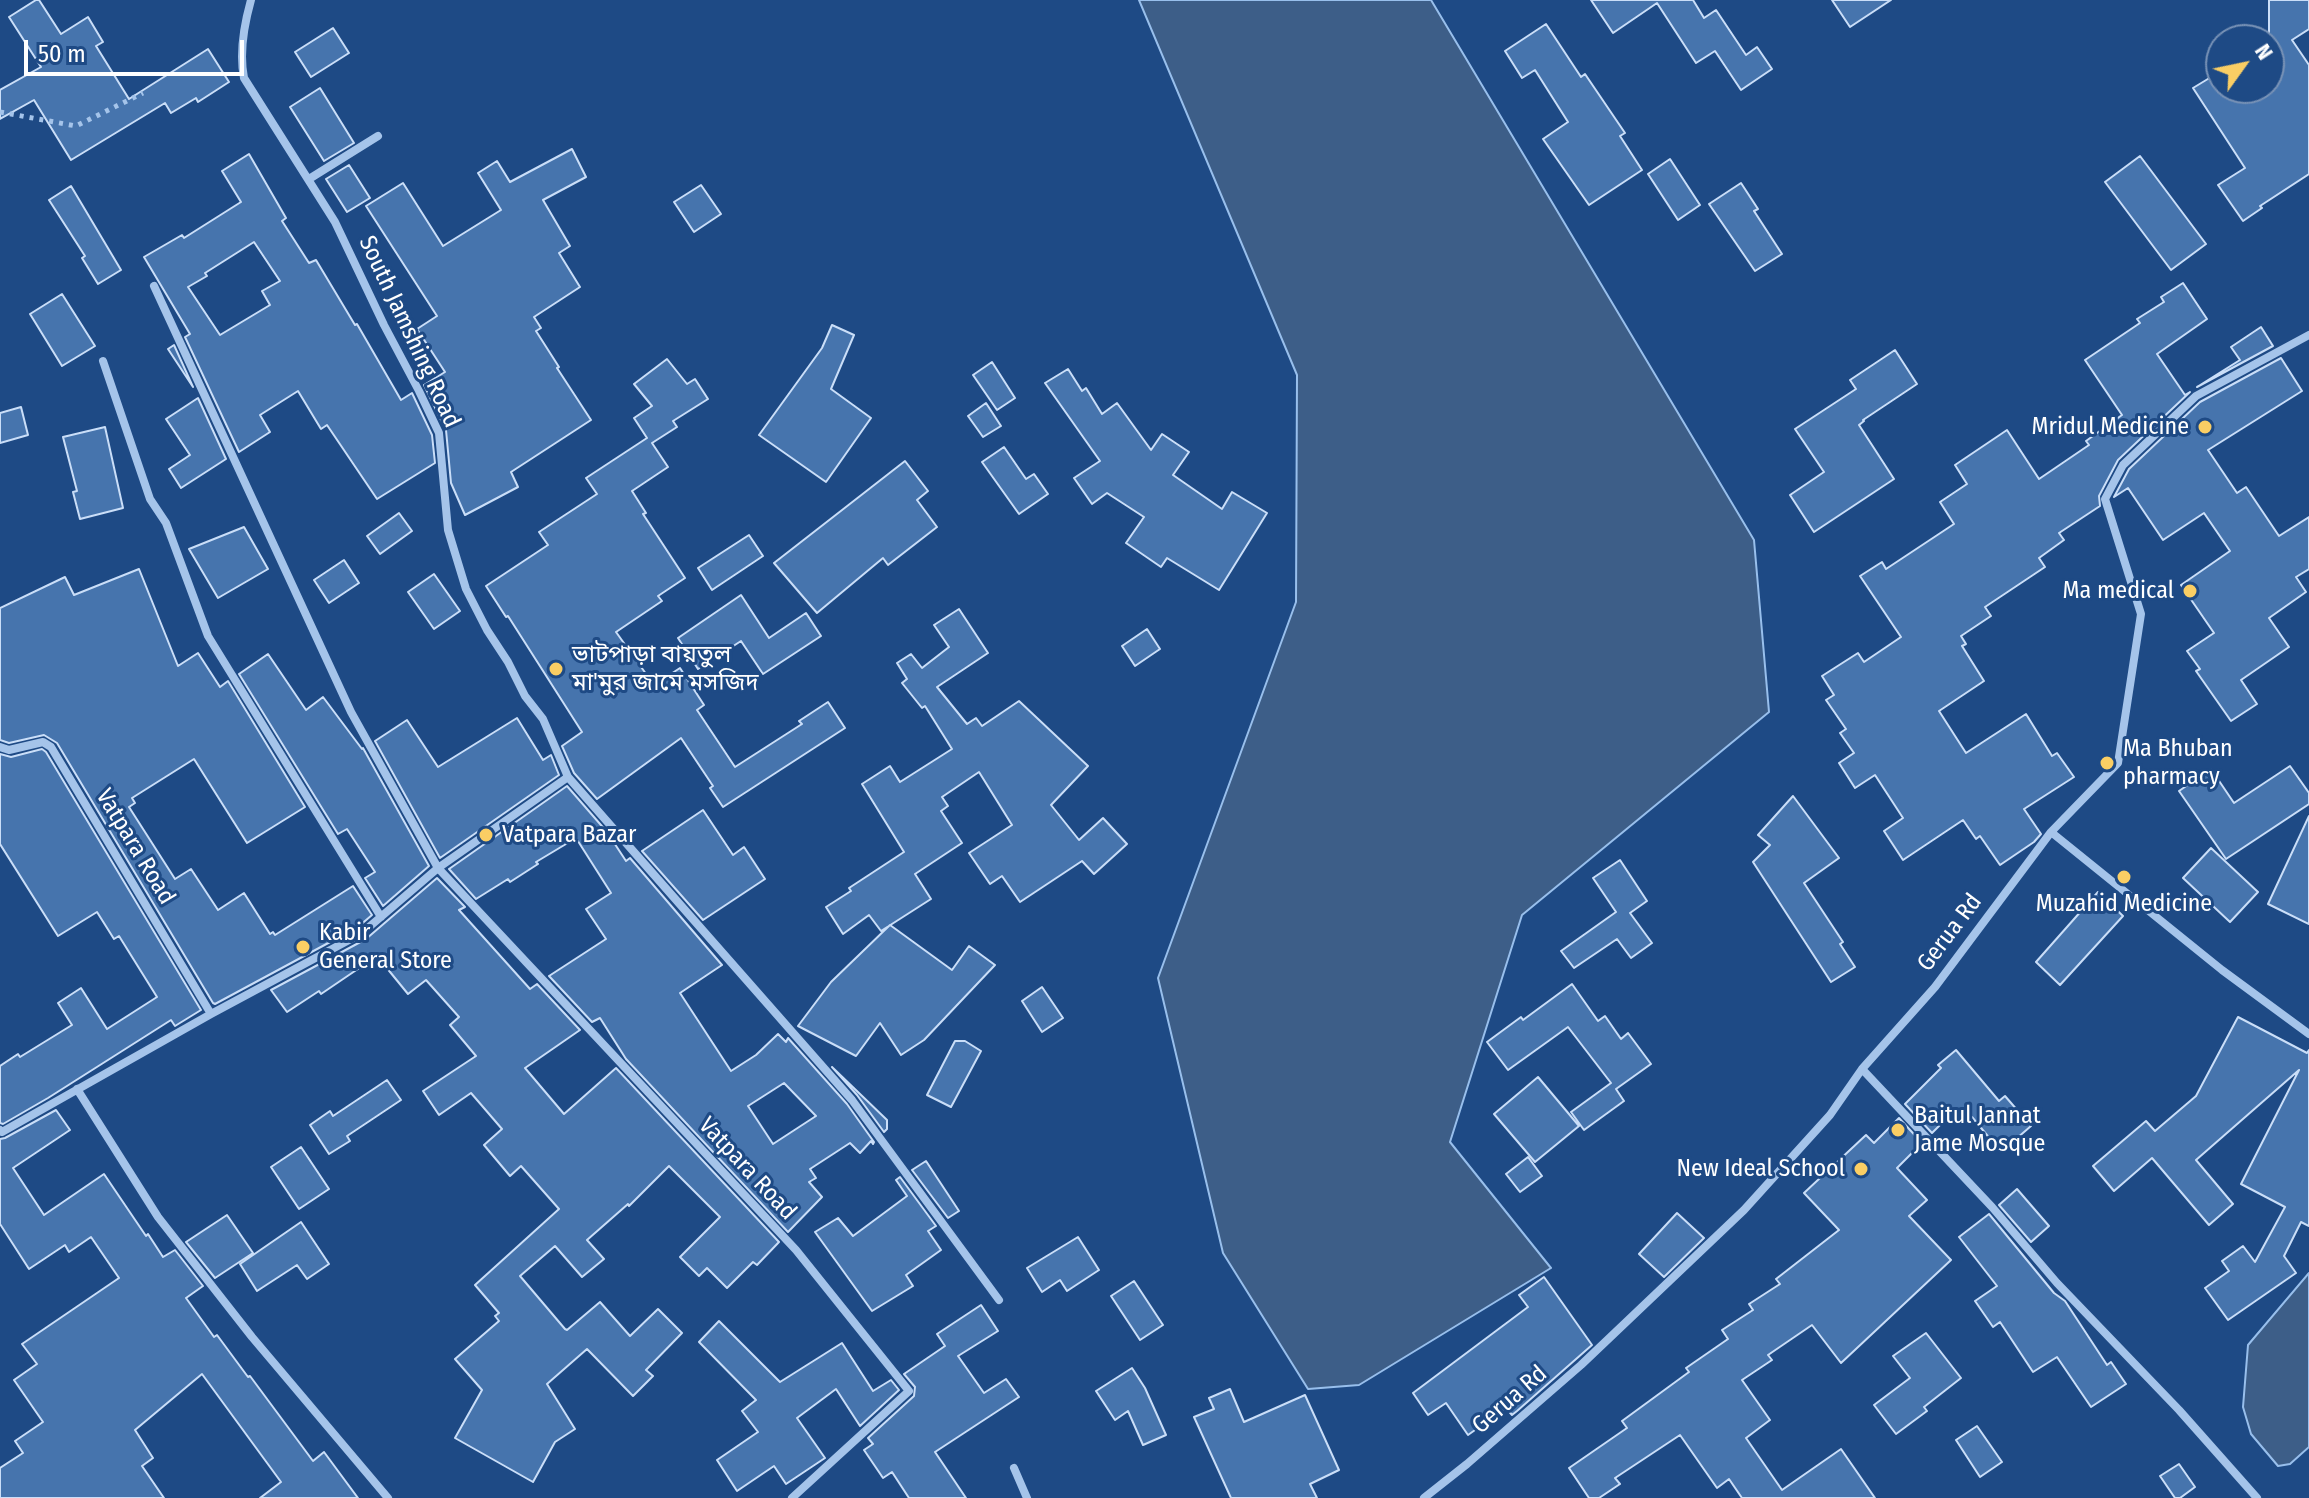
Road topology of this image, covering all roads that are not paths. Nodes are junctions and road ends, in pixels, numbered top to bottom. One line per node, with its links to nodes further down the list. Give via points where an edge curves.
1 (251, 0): 3 (street, South Jamshing Road, via 241,63 244,78)
2 (378, 136): 3 (street)
3 (309, 179): 8 (street, South Jamshing Road, via 439,433 448,530 466,589 548,729)
4 (154, 286): 10 (street, via 351,712)
5 (2309, 335): 9 (street, Gerua Rd, via 2196,396 2123,465 2105,499 2141,614 2118,763)
6 (103, 361): 11 (street, via 150,499 166,523 208,636)
7 (0, 747): 12 (street, Vatpara Road, via 9,750 43,742 51,747)
8 (568, 777): 10 (street); 17 (street, via 852,1100)
9 (2051, 832): 13 (street); 14 (street, Gerua Rd, via 1935,987)
10 (438, 868): 11 (street); 20 (street, Vatpara Road, via 796,1250 909,1391)
11 (381, 917): 12 (street, via 362,933)
12 (211, 1014): 15 (street)
13 (2309, 1034)
14 (1862, 1069): 22 (street, Gerua Rd, via 1830,1115 1744,1210 1581,1365); 23 (street)
15 (77, 1089): 16 (street); 19 (street, via 158,1217)
16 (0, 1130)
17 (999, 1300)
18 (1014, 1468): 21 (street)
19 (388, 1498)
20 (792, 1498)
21 (1027, 1498)
22 (1424, 1498)
23 (2257, 1498)

